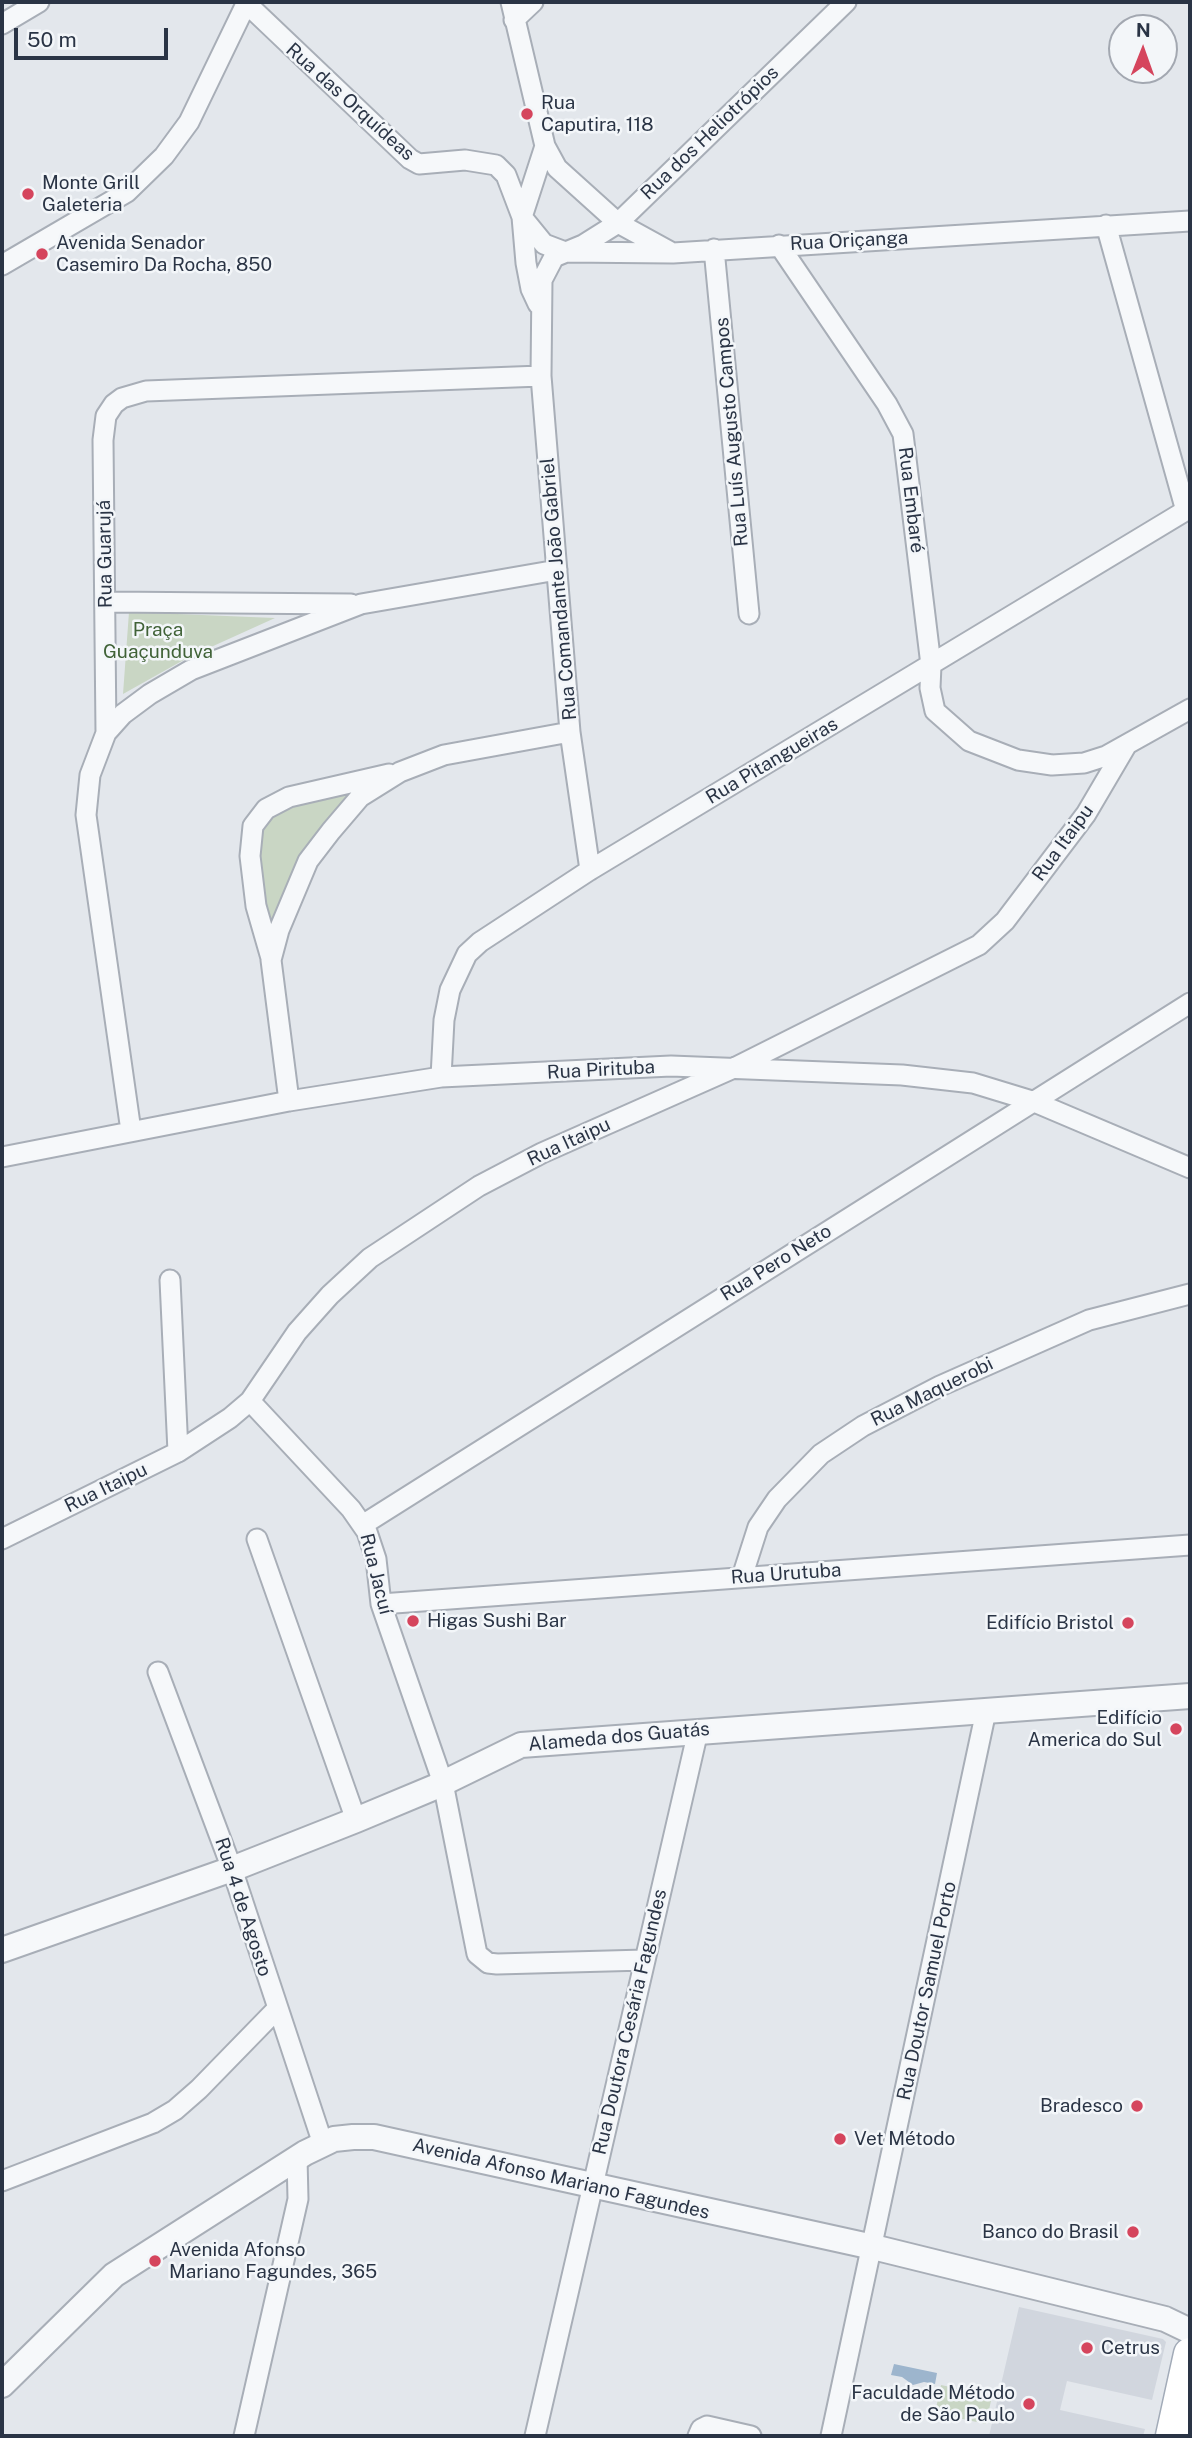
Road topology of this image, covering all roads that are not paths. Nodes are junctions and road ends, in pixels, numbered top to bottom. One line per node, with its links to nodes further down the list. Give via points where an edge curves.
1 (39, 2): 6 (street)
2 (246, 2): 8 (street, Rua das Orquídeas, via 410,159 419,164 465,160 496,164 506,175); 16 (street, via 189,122 164,156 127,192)
3 (533, 2): 5 (street)
4 (846, 2): 10 (street, Rua dos Heliotrópios)
5 (512, 11): 7 (street)
6 (2, 24)
7 (545, 146): 8 (street); 10 (street, via 557,168)
8 (522, 217): 14 (street, via 544,244); 17 (street, Rua Comandante João Gabriel, via 531,289)
9 (1190, 220): 11 (street, Rua Oriçanga)
10 (618, 223): 14 (street, Rua dos Heliotrópios); 15 (street)
11 (1106, 225): 12 (street, Rua Oriçanga); 19 (street)
12 (779, 245): 13 (street, Rua Oriçanga); 24 (street, Rua Embaré, via 903,434)
13 (714, 249): 15 (street, Rua Oriçanga); 23 (street, Rua Luís Augusto Campos)
14 (565, 252): 15 (street, Rua Oriçanga); 17 (street, Rua Comandante João Gabriel, via 548,265)
15 (673, 253)
16 (2, 263)
17 (539, 307): 18 (street, Rua Comandante João Gabriel)
18 (541, 376): 20 (street, Rua Comandante João Gabriel); 21 (street, Rua Guarujá, via 146,391 122,398 111,408 104,425)
19 (1188, 509): 24 (street, Rua Pitangueiras)
20 (557, 570): 22 (street); 26 (street, Rua Comandante João Gabriel)
21 (107, 602): 22 (street); 27 (street, Rua Guarujá)
22 (361, 604): 27 (street, via 191,670 132,707)
23 (749, 614)
24 (931, 665): 28 (street, Rua Embaré, via 935,711 969,741 997,754 1052,765 1084,763); 30 (street, Rua Pitangueiras)
25 (1190, 709): 28 (street, Rua Embaré)
26 (570, 732): 29 (street, via 444,755); 30 (street, Rua Comandante João Gabriel)
27 (106, 733): 37 (street, Rua Guarujá, via 90,775 87,834)
28 (1126, 746): 33 (street, Rua Itaipu, via 1086,814 992,935 959,957)
29 (400, 772): 31 (street, via 360,797 308,861); 31 (street, via 289,797 266,809 253,826 250,856 256,906)
30 (590, 870): 34 (street, Rua Pitangueiras, via 467,954 450,990)
31 (271, 960): 35 (street)
32 (1190, 1003): 36 (street, Rua Pero Neto)
33 (736, 1067): 34 (street, Rua Pirituba); 36 (street, Rua Pirituba, via 940,1078); 42 (street, Rua Itaipu, via 542,1153 414,1226 370,1258 314,1311)
34 (441, 1077): 35 (street, Rua Pirituba)
35 (289, 1101): 37 (street, Rua Pirituba)
36 (1032, 1101): 39 (street, Rua Pirituba); 44 (street, Rua Pero Neto)
37 (131, 1131): 38 (street, Rua Pirituba)
38 (2, 1157)
39 (1190, 1168)
40 (170, 1280): 43 (street)
41 (1190, 1294): 48 (street, Rua Maquerobi, via 1089,1320 940,1386 863,1426 821,1454 777,1499 758,1527)
42 (250, 1401): 43 (street, Rua Itaipu); 44 (street, Rua Jacuí)
43 (178, 1452): 45 (street, Rua Itaipu)
44 (364, 1524): 49 (street, Rua Jacuí, via 376,1559)
45 (2, 1539)
46 (257, 1539): 55 (street)
47 (1190, 1545): 48 (street, Rua Urutuba)
48 (742, 1577): 49 (street, Rua Urutuba)
49 (382, 1604): 54 (street, Rua Jacuí)
50 (158, 1672): 56 (street, Rua 4 de Agosto)
51 (1190, 1696): 52 (street, Alameda dos Guatás)
52 (986, 1711): 53 (street, Alameda dos Guatás); 64 (street, Rua Doutor Samuel Porto)
53 (698, 1731): 54 (street, Alameda dos Guatás, via 521,1745); 58 (street, Rua Doutora Cesária Fagundes)
54 (443, 1783): 55 (street, Alameda dos Guatás); 58 (street, Rua Jacuí, via 474,1948 482,1960 507,1964)
55 (356, 1821): 56 (street, Alameda dos Guatás)
56 (232, 1868): 57 (street, Alameda dos Guatás); 59 (street, Rua 4 de Agosto)
57 (2, 1950)
58 (645, 1960): 63 (street, Rua Doutora Cesária Fagundes)
59 (276, 2010): 60 (street, Rua 4 de Agosto); 62 (street, via 175,2110 153,2123)
60 (323, 2144): 61 (street, Avenida Afonso Mariano Fagundes); 63 (street, Avenida Afonso Mariano Fagundes, via 374,2137)
61 (297, 2158): 67 (street, Avenida Afonso Mariano Fagundes, via 114,2275); 68 (street, via 298,2199)
62 (2, 2181)
63 (592, 2187): 64 (street, Avenida Afonso Mariano Fagundes); 69 (street, Rua Doutora Cesária Fagundes)
64 (873, 2247): 65 (street, Avenida Afonso Mariano Fagundes, via 1166,2319); 72 (street, Rua Doutor Samuel Porto)
65 (1190, 2331)
66 (1190, 2354): 73 (main road)
67 (2, 2385)
68 (244, 2436)
69 (535, 2436)
70 (698, 2436): 71 (street, via 707,2426)
71 (751, 2436)
72 (831, 2436)
73 (1172, 2436)

